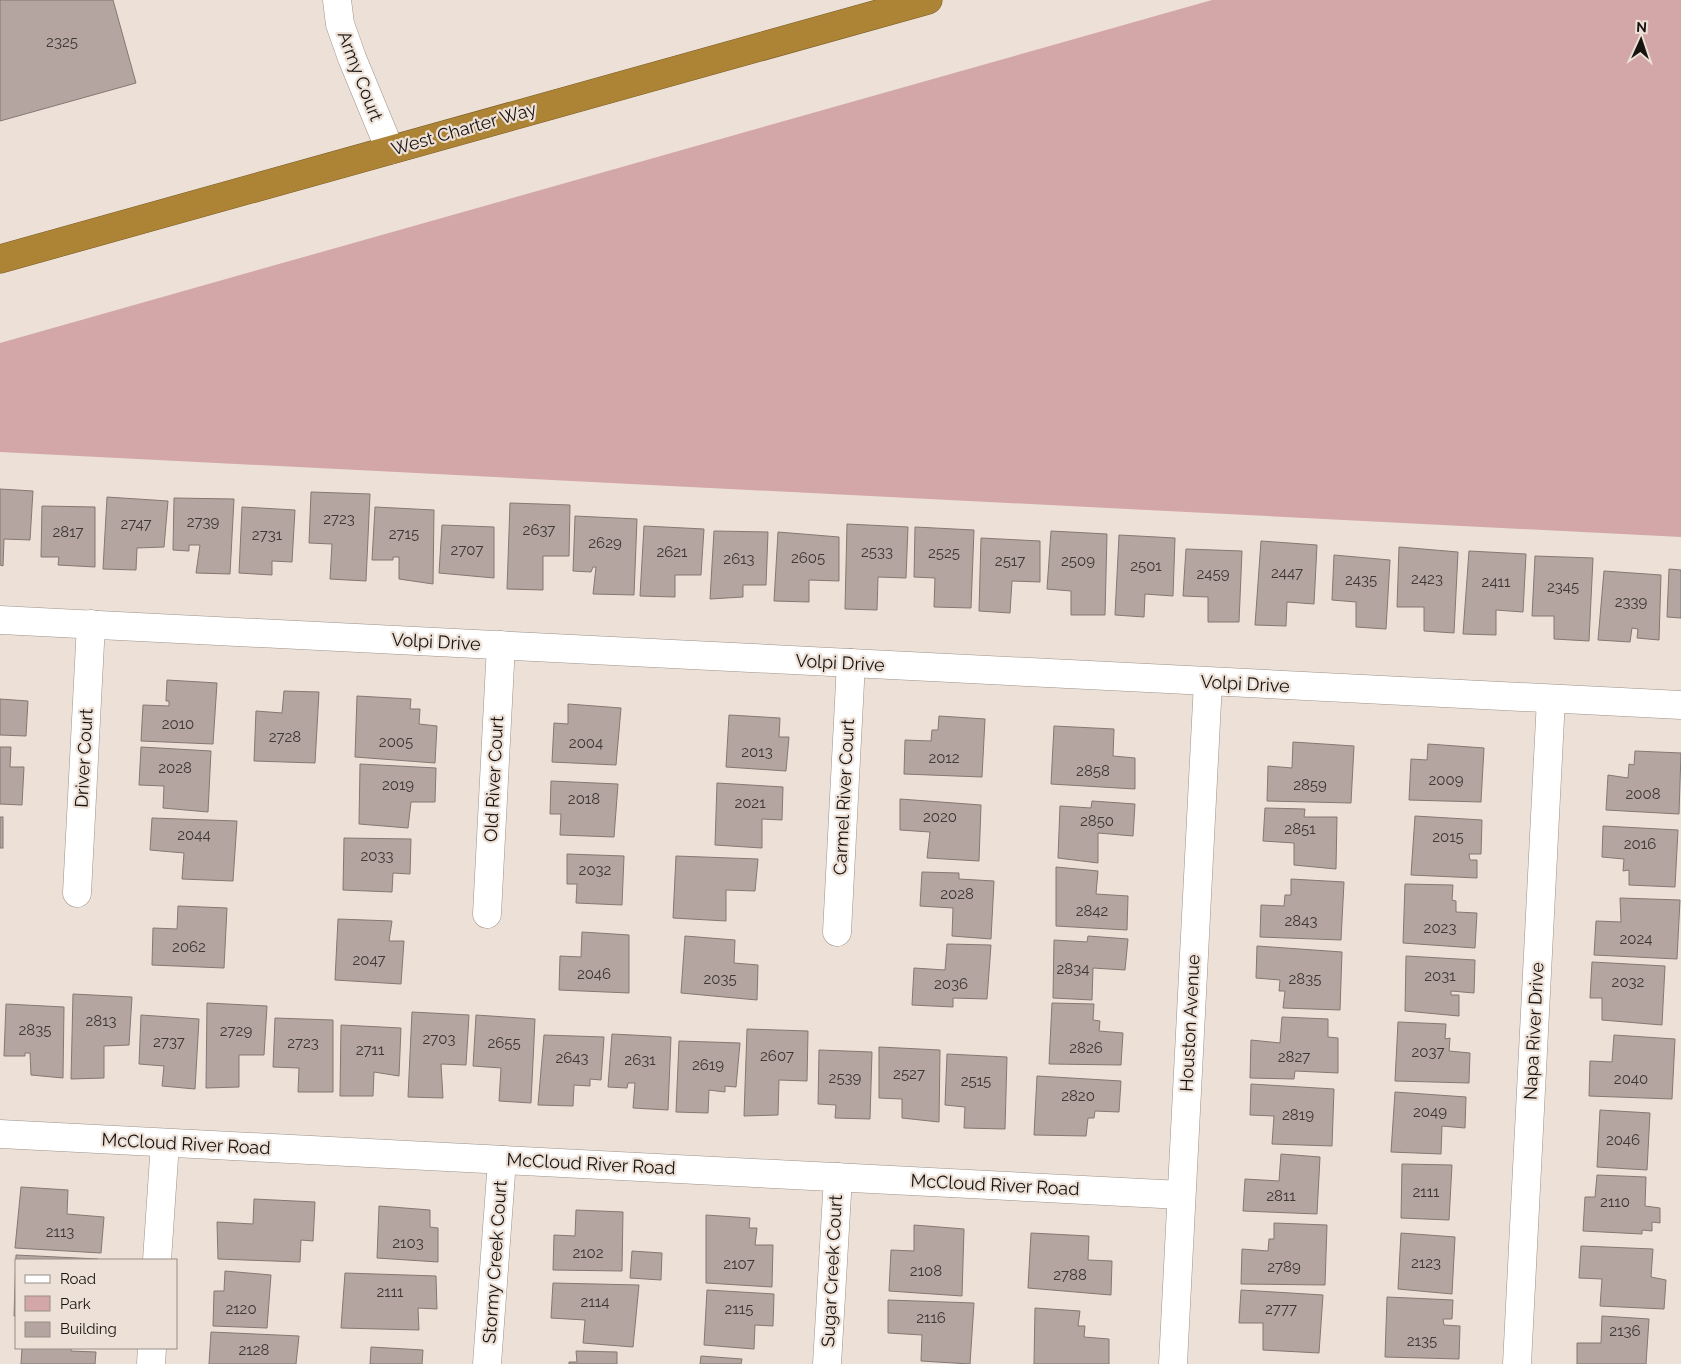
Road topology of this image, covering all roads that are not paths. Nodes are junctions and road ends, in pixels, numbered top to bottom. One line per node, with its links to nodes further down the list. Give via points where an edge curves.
1 (337, 0): 3 (street, Army Court, via 340,24 352,58)
2 (928, 0): 3 (highway, West Charter Way)
3 (390, 150): 4 (highway, West Charter Way)
4 (0, 259)
5 (0, 620): 6 (street, Volpi Drive)
6 (91, 624): 7 (street, Volpi Drive); 12 (street, Driver Court)
7 (501, 645): 8 (street, Volpi Drive); 13 (street, Old River Court)
8 (851, 663): 9 (street, Volpi Drive); 14 (street, Carmel River Court)
9 (1208, 682): 10 (street, Volpi Drive); 19 (street, Houston Avenue)
10 (1551, 699): 11 (street, Volpi Drive); 26 (street, Napa River Drive)
11 (1681, 705)
12 (77, 893)
13 (487, 914)
14 (837, 932)
15 (0, 1134): 16 (street, McCloud River Road)
16 (165, 1143): 17 (street, McCloud River Road); 20 (street)
17 (502, 1160): 18 (street, McCloud River Road); 23 (street, Stormy Creek Court)
18 (838, 1177): 19 (street, McCloud River Road); 24 (street, Sugar Creek Court)
19 (1181, 1195): 25 (street, Houston Avenue)
20 (158, 1259)
21 (152, 1349): 22 (street)
22 (151, 1364)
23 (488, 1364)
24 (827, 1364)
25 (1172, 1364)
26 (1517, 1364)

